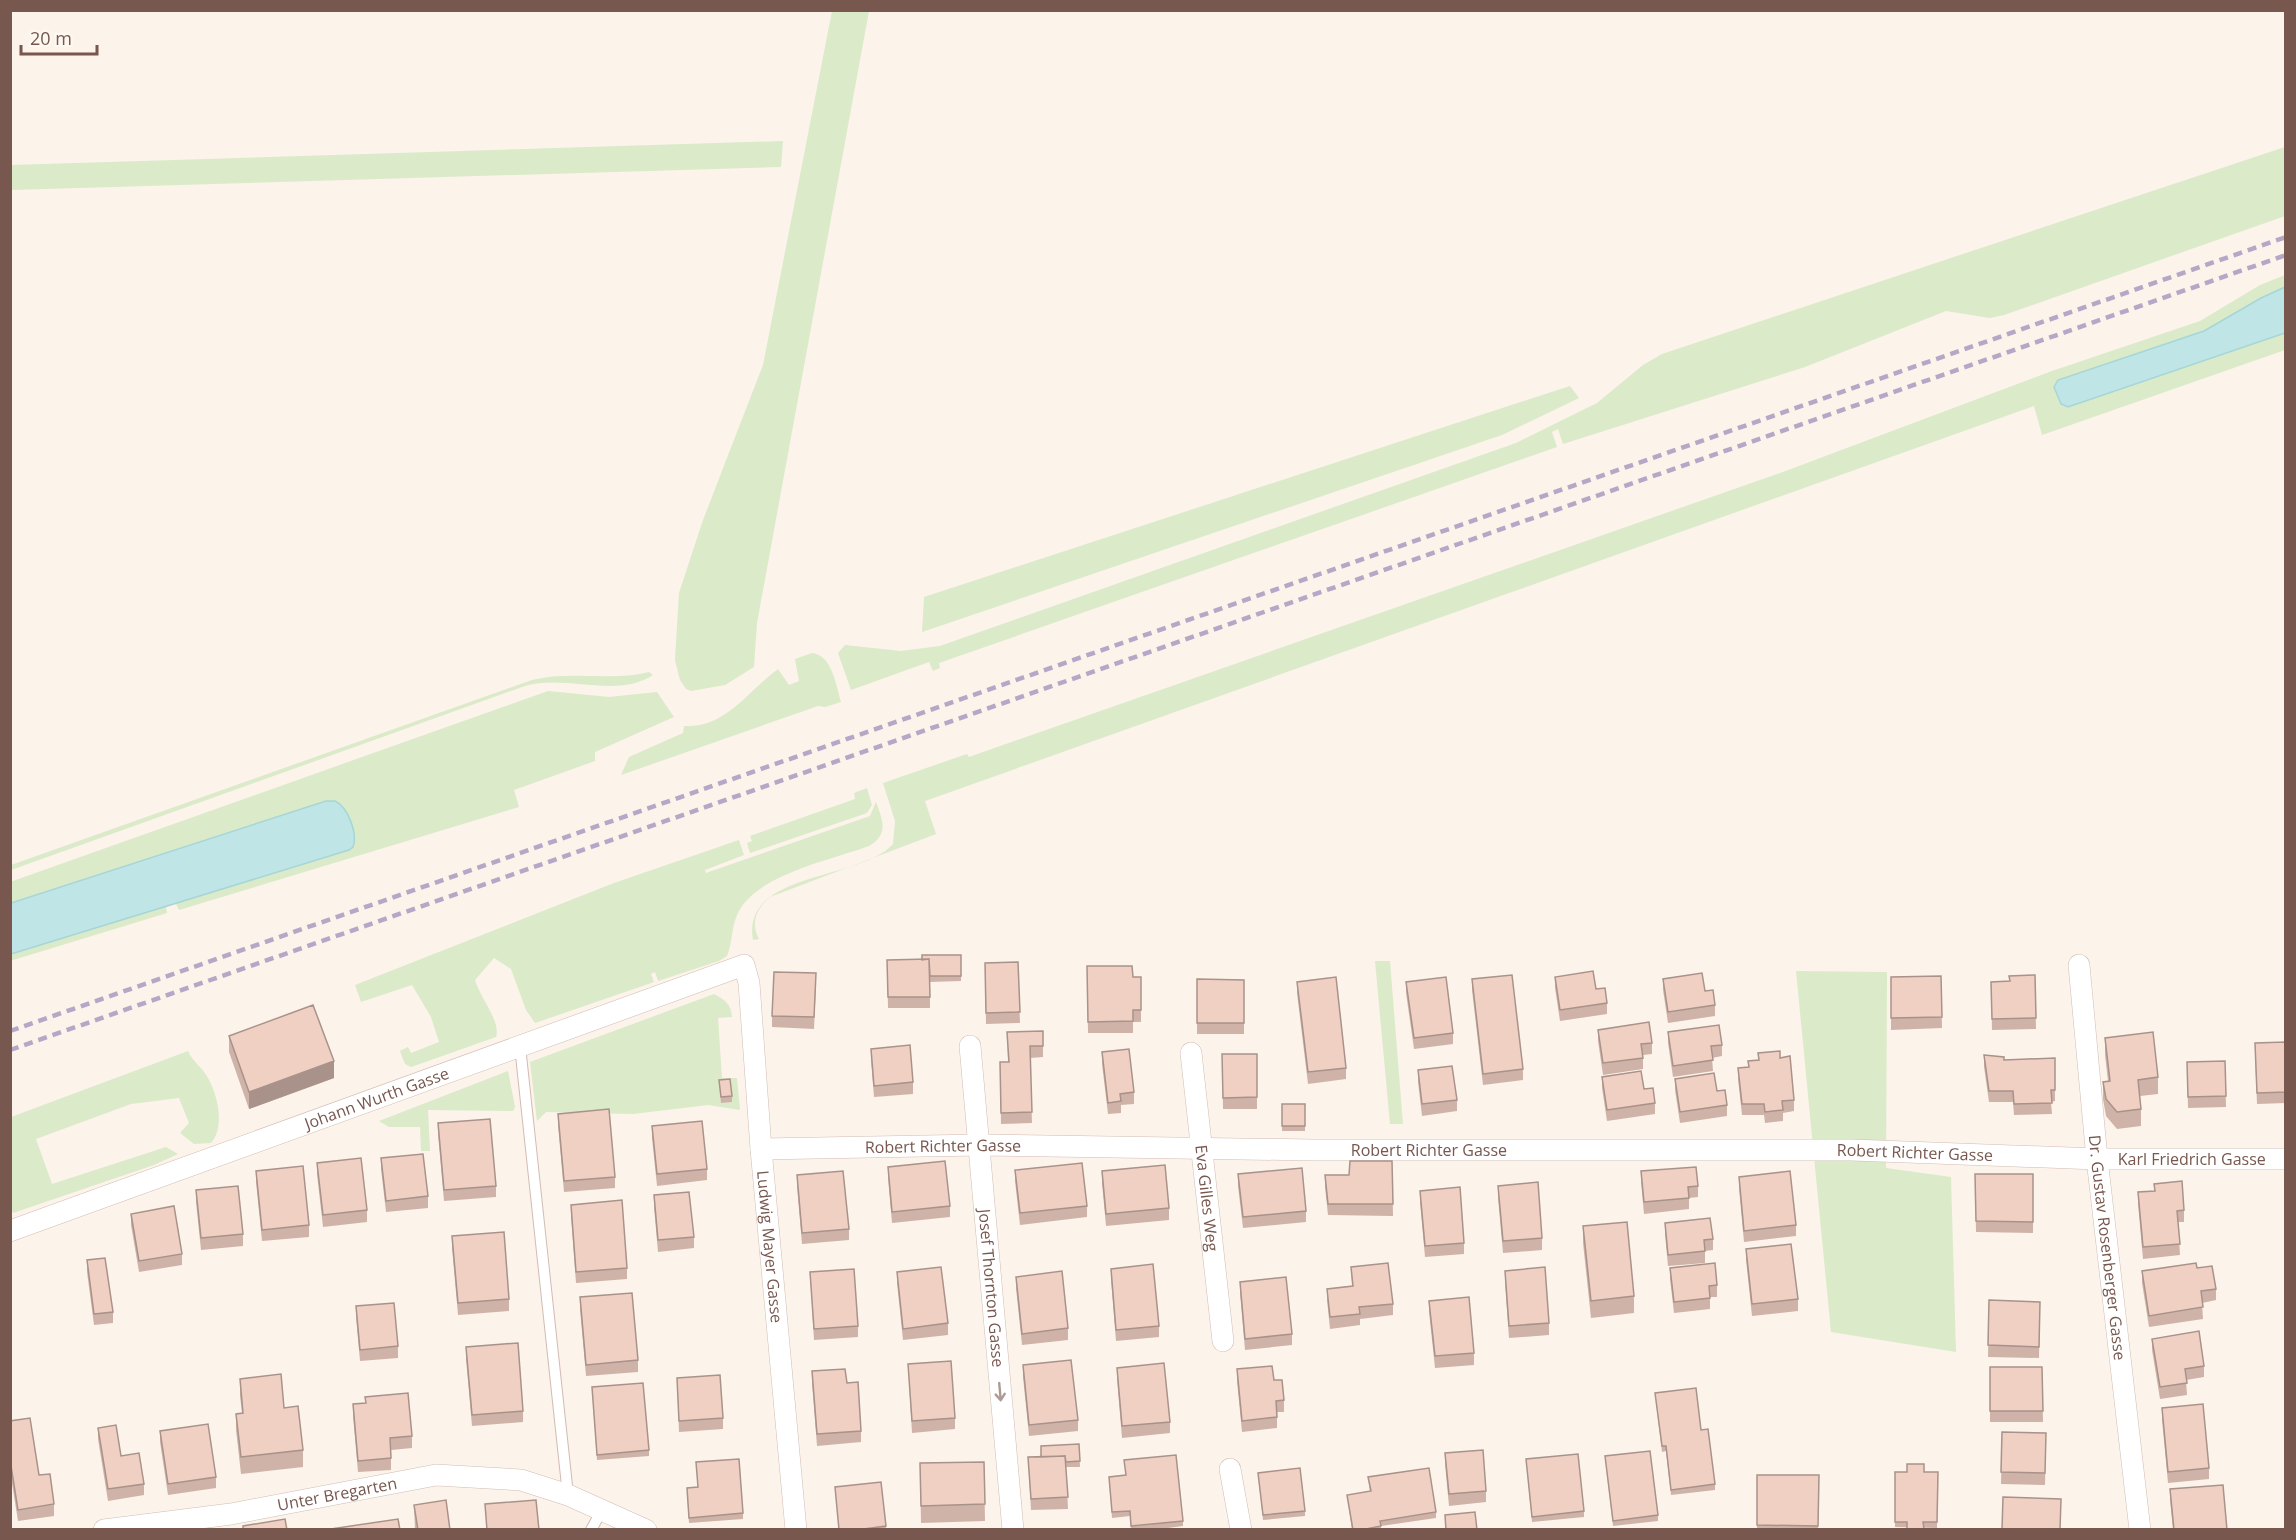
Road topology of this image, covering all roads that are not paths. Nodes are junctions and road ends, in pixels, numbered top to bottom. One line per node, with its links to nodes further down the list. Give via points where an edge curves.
1 (2079, 964): 9 (street, Dr. Gustav Rosenberger Gasse)
2 (744, 965): 3 (street, Johann Wurth Gasse); 7 (street, Ludwig Mayer Gasse, via 749,983)
3 (520, 1046): 11 (street, Johann Wurth Gasse); 14 (lane)
4 (970, 1046): 6 (street, Josef Thornton Gasse)
5 (1191, 1053): 8 (street, Eva Gilles Weg)
6 (978, 1145): 7 (street, Robert Richter Gasse); 8 (street, Robert Richter Gasse); 20 (street, Josef Thornton Gasse, one-way to 20)
7 (761, 1149): 19 (street, Ludwig Mayer Gasse)
8 (1201, 1149): 9 (street, Robert Richter Gasse, via 1852,1150); 12 (street, Eva Gilles Weg)
9 (2097, 1159): 10 (street, Karl Friedrich Gasse); 22 (street, Dr. Gustav Rosenberger Gasse)
10 (2286, 1159)
11 (10, 1231)
12 (1223, 1341)
13 (1230, 1469): 21 (street)
14 (568, 1495): 15 (street, Unter Bregarten); 16 (street, Unter Bregarten, via 521,1480 436,1475 231,1514)
15 (602, 1510): 17 (lane); 18 (street, Unter Bregarten)
16 (104, 1530)
17 (591, 1530)
18 (646, 1530)
19 (796, 1530)
20 (1012, 1530)
21 (1240, 1530)
22 (2140, 1530)

